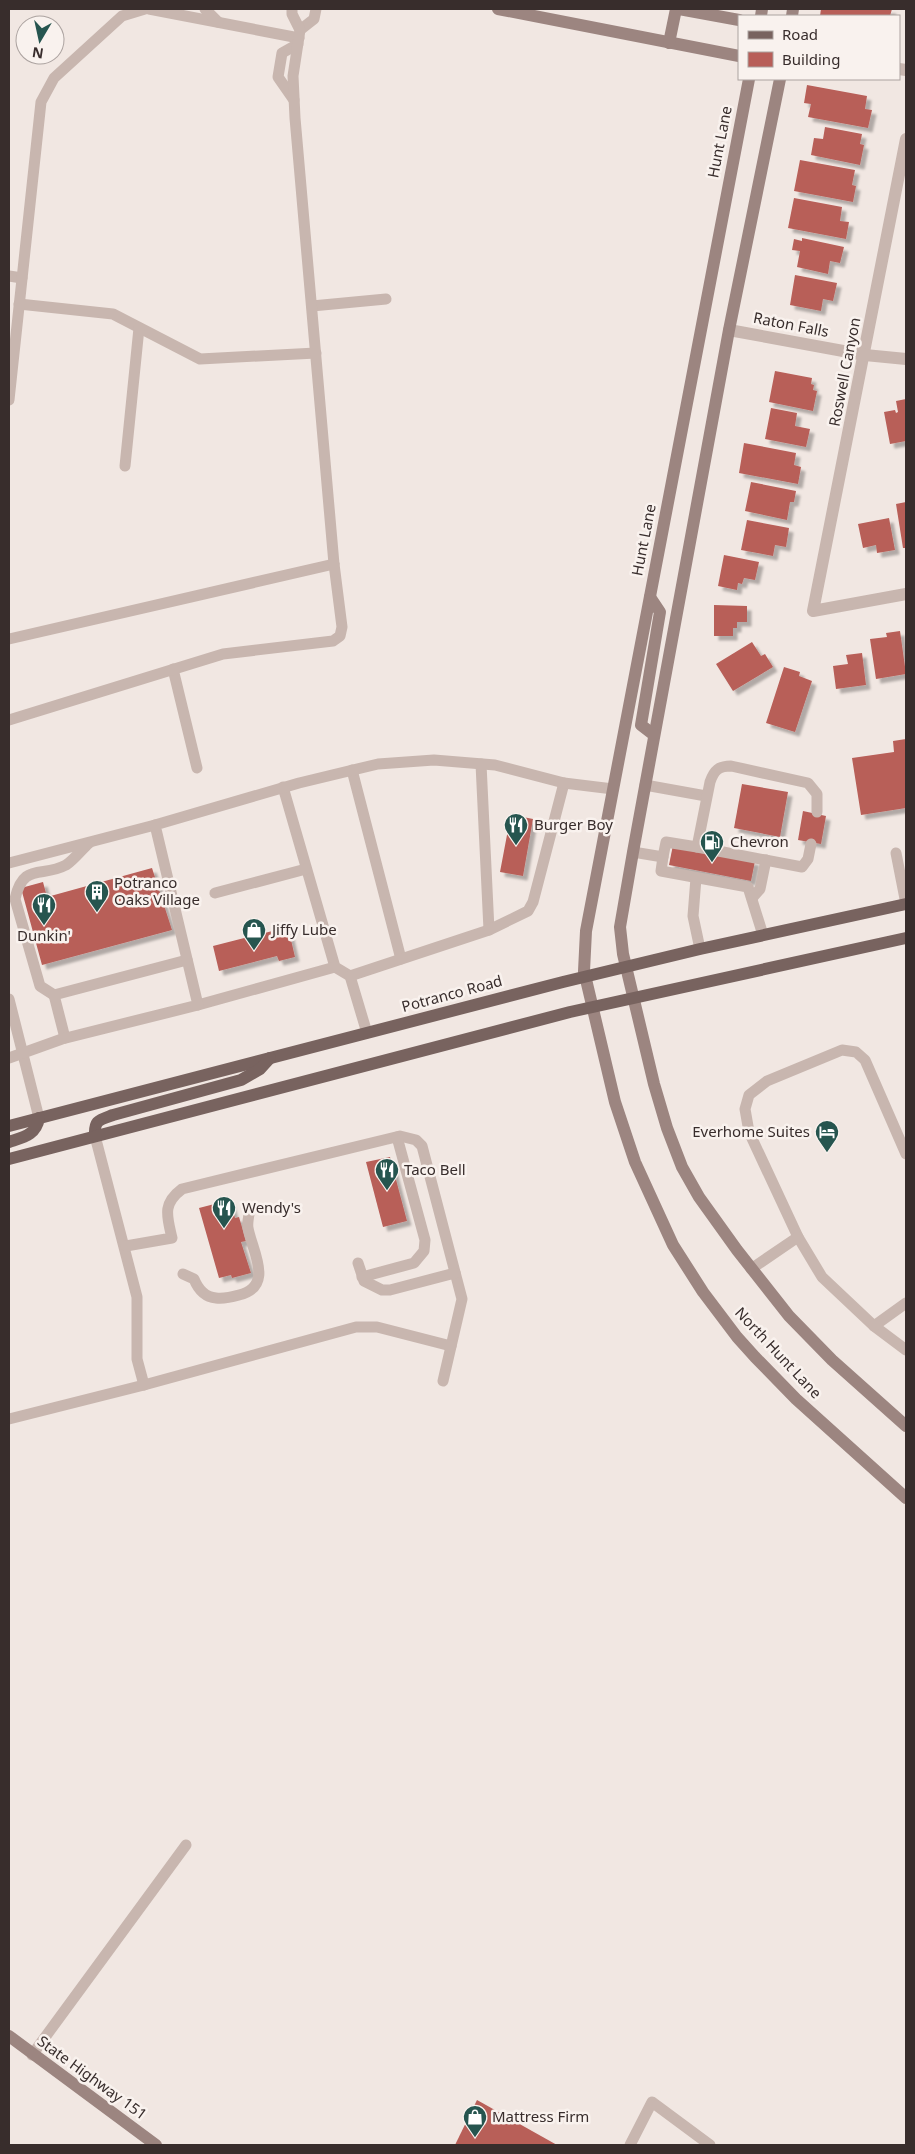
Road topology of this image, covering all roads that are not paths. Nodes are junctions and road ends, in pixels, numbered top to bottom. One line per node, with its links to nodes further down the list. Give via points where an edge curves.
1 (145, 9): 8 (lane)
2 (149, 9): 10 (lane)
3 (205, 9): 10 (lane)
4 (292, 9): 11 (lane)
5 (316, 9): 11 (lane, via 314,19)
6 (498, 9): 12 (main road)
7 (678, 9): 9 (main road); 12 (main road)
8 (131, 11): 18 (lane, via 54,78 41,102)
9 (738, 20)
10 (218, 22): 11 (lane)
11 (299, 37): 21 (lane, via 293,76 294,100)
12 (669, 42): 13 (main road)
13 (738, 56)
14 (749, 80): 31 (main road, Hunt Lane)
15 (780, 80): 23 (main road)
16 (906, 139): 25 (street, Roswell Canyon)
17 (9, 276): 18 (lane)
18 (22, 278): 20 (lane)
19 (386, 299): 21 (lane)
20 (19, 304): 22 (lane, via 113,314); 27 (lane)
21 (312, 306): 24 (lane)
22 (139, 328): 24 (lane, via 200,359); 28 (lane)
23 (729, 330): 25 (street, Raton Falls); 35 (main road)
24 (316, 353): 29 (lane)
25 (865, 356): 26 (street, Raton Falls); 30 (street, Roswell Canyon, via 813,611)
26 (906, 359)
27 (9, 400)
28 (124, 466)
29 (334, 564): 32 (lane); 33 (lane, via 342,627 340,636 333,641 223,654)
30 (906, 594)
31 (650, 597): 35 (main road, via 660,612 641,725); 42 (main road, Hunt Lane)
32 (9, 639)
33 (173, 669): 34 (lane); 37 (lane)
34 (9, 720)
35 (654, 735): 40 (main road)
36 (481, 764): 38 (lane, via 434,760 378,764); 39 (lane); 59 (lane)
37 (197, 768)
38 (352, 770): 41 (lane); 63 (lane)
39 (564, 783): 42 (lane); 59 (lane, via 533,902 528,910)
40 (645, 785): 43 (lane); 49 (main road)
41 (283, 787): 45 (lane); 54 (lane)
42 (614, 789): 68 (main road, Hunt Lane, via 586,931)
43 (706, 796): 44 (lane, via 712,774 720,767 731,766 808,783 817,794); 48 (lane)
44 (817, 812)
45 (155, 825): 46 (lane); 64 (lane)
46 (89, 843): 53 (lane); 69 (lane, via 66,864 29,874 18,884 15,899 40,986)
47 (811, 844): 52 (lane, via 808,858 802,866)
48 (697, 847): 51 (lane, via 666,842); 52 (lane)
49 (633, 852): 51 (lane); 66 (main road, via 620,927)
50 (896, 852): 58 (lane)
51 (663, 857): 55 (lane, via 661,872)
52 (766, 860): 57 (lane, via 760,888)
53 (9, 863)
54 (306, 870): 56 (lane); 65 (lane)
55 (696, 878): 57 (lane, via 748,887); 62 (lane, via 693,916)
56 (215, 893)
57 (752, 898): 60 (lane)
58 (906, 905): 60 (main road, Potranco Road)
59 (490, 930): 63 (lane)
60 (763, 935): 62 (main road, Potranco Road)
61 (906, 938): 70 (main road)
62 (700, 949): 66 (main road, Potranco Road)
63 (401, 959): 67 (lane)
64 (187, 960): 69 (lane); 72 (lane)
65 (335, 967): 67 (lane); 72 (lane)
66 (626, 967): 68 (main road, Potranco Road); 70 (main road)
67 (350, 976): 74 (lane)
68 (586, 977): 73 (main road, Hunt Lane); 74 (main road, Potranco Road)
69 (54, 995): 75 (lane)
70 (633, 998): 73 (main road); 90 (main road, via 659,1102 679,1158 699,1196)
71 (9, 999): 76 (lane)
72 (198, 1005): 75 (lane)
73 (592, 1008): 81 (main road); 102 (main road, North Hunt Lane, via 615,1102 635,1162 661,1221 688,1269 737,1337 773,1376)
74 (367, 1033): 78 (main road, Potranco Road)
75 (65, 1038): 76 (lane)
76 (22, 1055): 77 (lane); 79 (lane)
77 (9, 1058)
78 (271, 1058): 79 (main road, Potranco Road); 81 (main road, via 241,1080 98,1121 94,1127)
79 (39, 1118): 80 (main road, Potranco Road); 83 (main road, via 37,1128 29,1135)
80 (9, 1126)
81 (95, 1136): 85 (main road); 88 (lane)
82 (397, 1137): 88 (lane, via 182,1189 174,1194 167,1208 172,1238); 91 (lane, via 408,1137 422,1146); 93 (lane, via 425,1240 424,1251 414,1263)
83 (9, 1142)
84 (906, 1154): 87 (lane, via 865,1060 856,1052 842,1050 767,1081 750,1095 744,1109 749,1132)
85 (9, 1159)
86 (250, 1209): 92 (lane, via 248,1226 259,1269 259,1278 252,1289 224,1298 210,1298 198,1289 194,1279)
87 (798, 1237): 90 (lane); 95 (lane, via 822,1277)
88 (126, 1246): 99 (lane, via 138,1297 137,1359)
89 (358, 1263): 93 (lane)
90 (751, 1269): 101 (main road, via 809,1339)
91 (455, 1272): 93 (lane, via 390,1290 373,1287); 96 (lane, via 462,1300)
92 (183, 1274)
93 (362, 1277)
94 (906, 1303): 95 (lane)
95 (874, 1326): 97 (lane)
96 (451, 1346): 98 (lane); 99 (lane, via 377,1327 356,1327)
97 (906, 1350)
98 (443, 1381)
99 (144, 1385): 100 (lane)
100 (9, 1419)
101 (906, 1426)
102 (906, 1498)
103 (186, 1845): 105 (lane)
104 (9, 2036): 105 (main road, State Highway 151)
105 (32, 2055): 106 (main road, State Highway 151)
106 (156, 2145)
107 (630, 2145): 108 (lane, via 652,2102)
108 (710, 2145)

